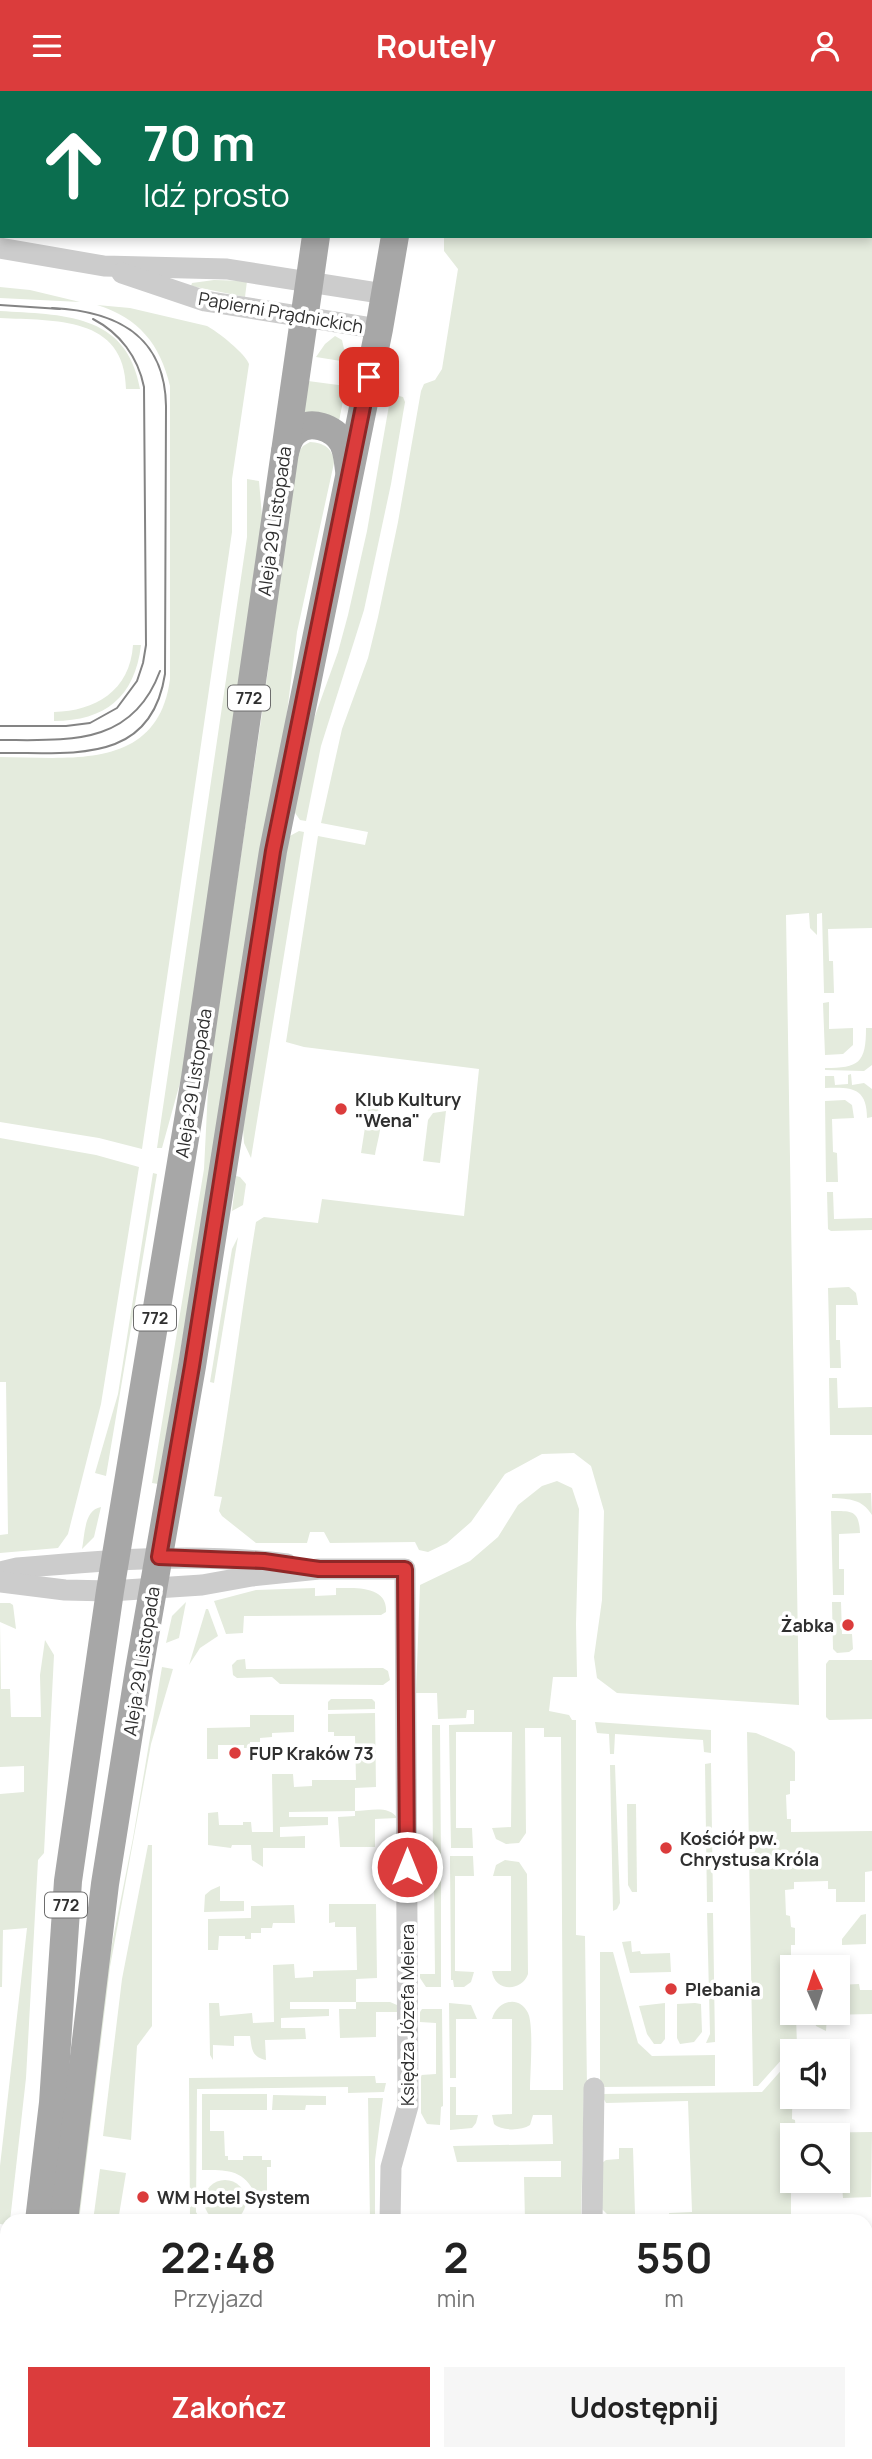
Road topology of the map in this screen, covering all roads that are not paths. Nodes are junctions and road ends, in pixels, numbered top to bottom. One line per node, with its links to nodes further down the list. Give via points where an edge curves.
1 (316, 238): 5 (main road, Aleja 29 Listopada / 772)
2 (395, 238): 6 (main road, Aleja 29 Listopada / 772)
3 (0, 248): 4 (street, Papierni Prądnickich)
4 (104, 266): 5 (street, Papierni Prądnickich, via 227,269); 7 (street, Papierni Prądnickich, via 205,301)
5 (309, 282): 6 (street, Papierni Prądnickich); 7 (main road, Aleja 29 Listopada / 772)
6 (385, 294): 8 (main road, Aleja 29 Listopada / 772)
7 (304, 319): 8 (street, Papierni Prądnickich); 9 (main road, Aleja 29 Listopada / 772)
8 (379, 329): 10 (main road, Aleja 29 Listopada / 772)
9 (284, 457): 10 (main road, via 299,429 324,428 344,445); 12 (main road, Aleja 29 Listopada / 772, via 195,1078)
10 (349, 480): 11 (main road, Aleja 29 Listopada / 772, via 273,851)
11 (159, 1557): 12 (street); 13 (street, via 264,1561); 16 (main road, Aleja 29 Listopada / 772)
12 (115, 1559): 14 (street); 17 (main road, Aleja 29 Listopada / 772)
13 (319, 1569): 16 (street); 21 (street, Księdza Józefa Meiera, via 405,1569 408,2106 391,2167)
14 (0, 1572)
15 (0, 1582): 17 (street)
16 (153, 1589): 17 (street); 20 (main road, Aleja 29 Listopada / 772, via 96,1950)
17 (110, 1591): 19 (main road, Aleja 29 Listopada / 772, via 65,1905 53,2103)
18 (594, 2088): 22 (street)
19 (40, 2214)
20 (65, 2214)
21 (390, 2214)
22 (592, 2214)

